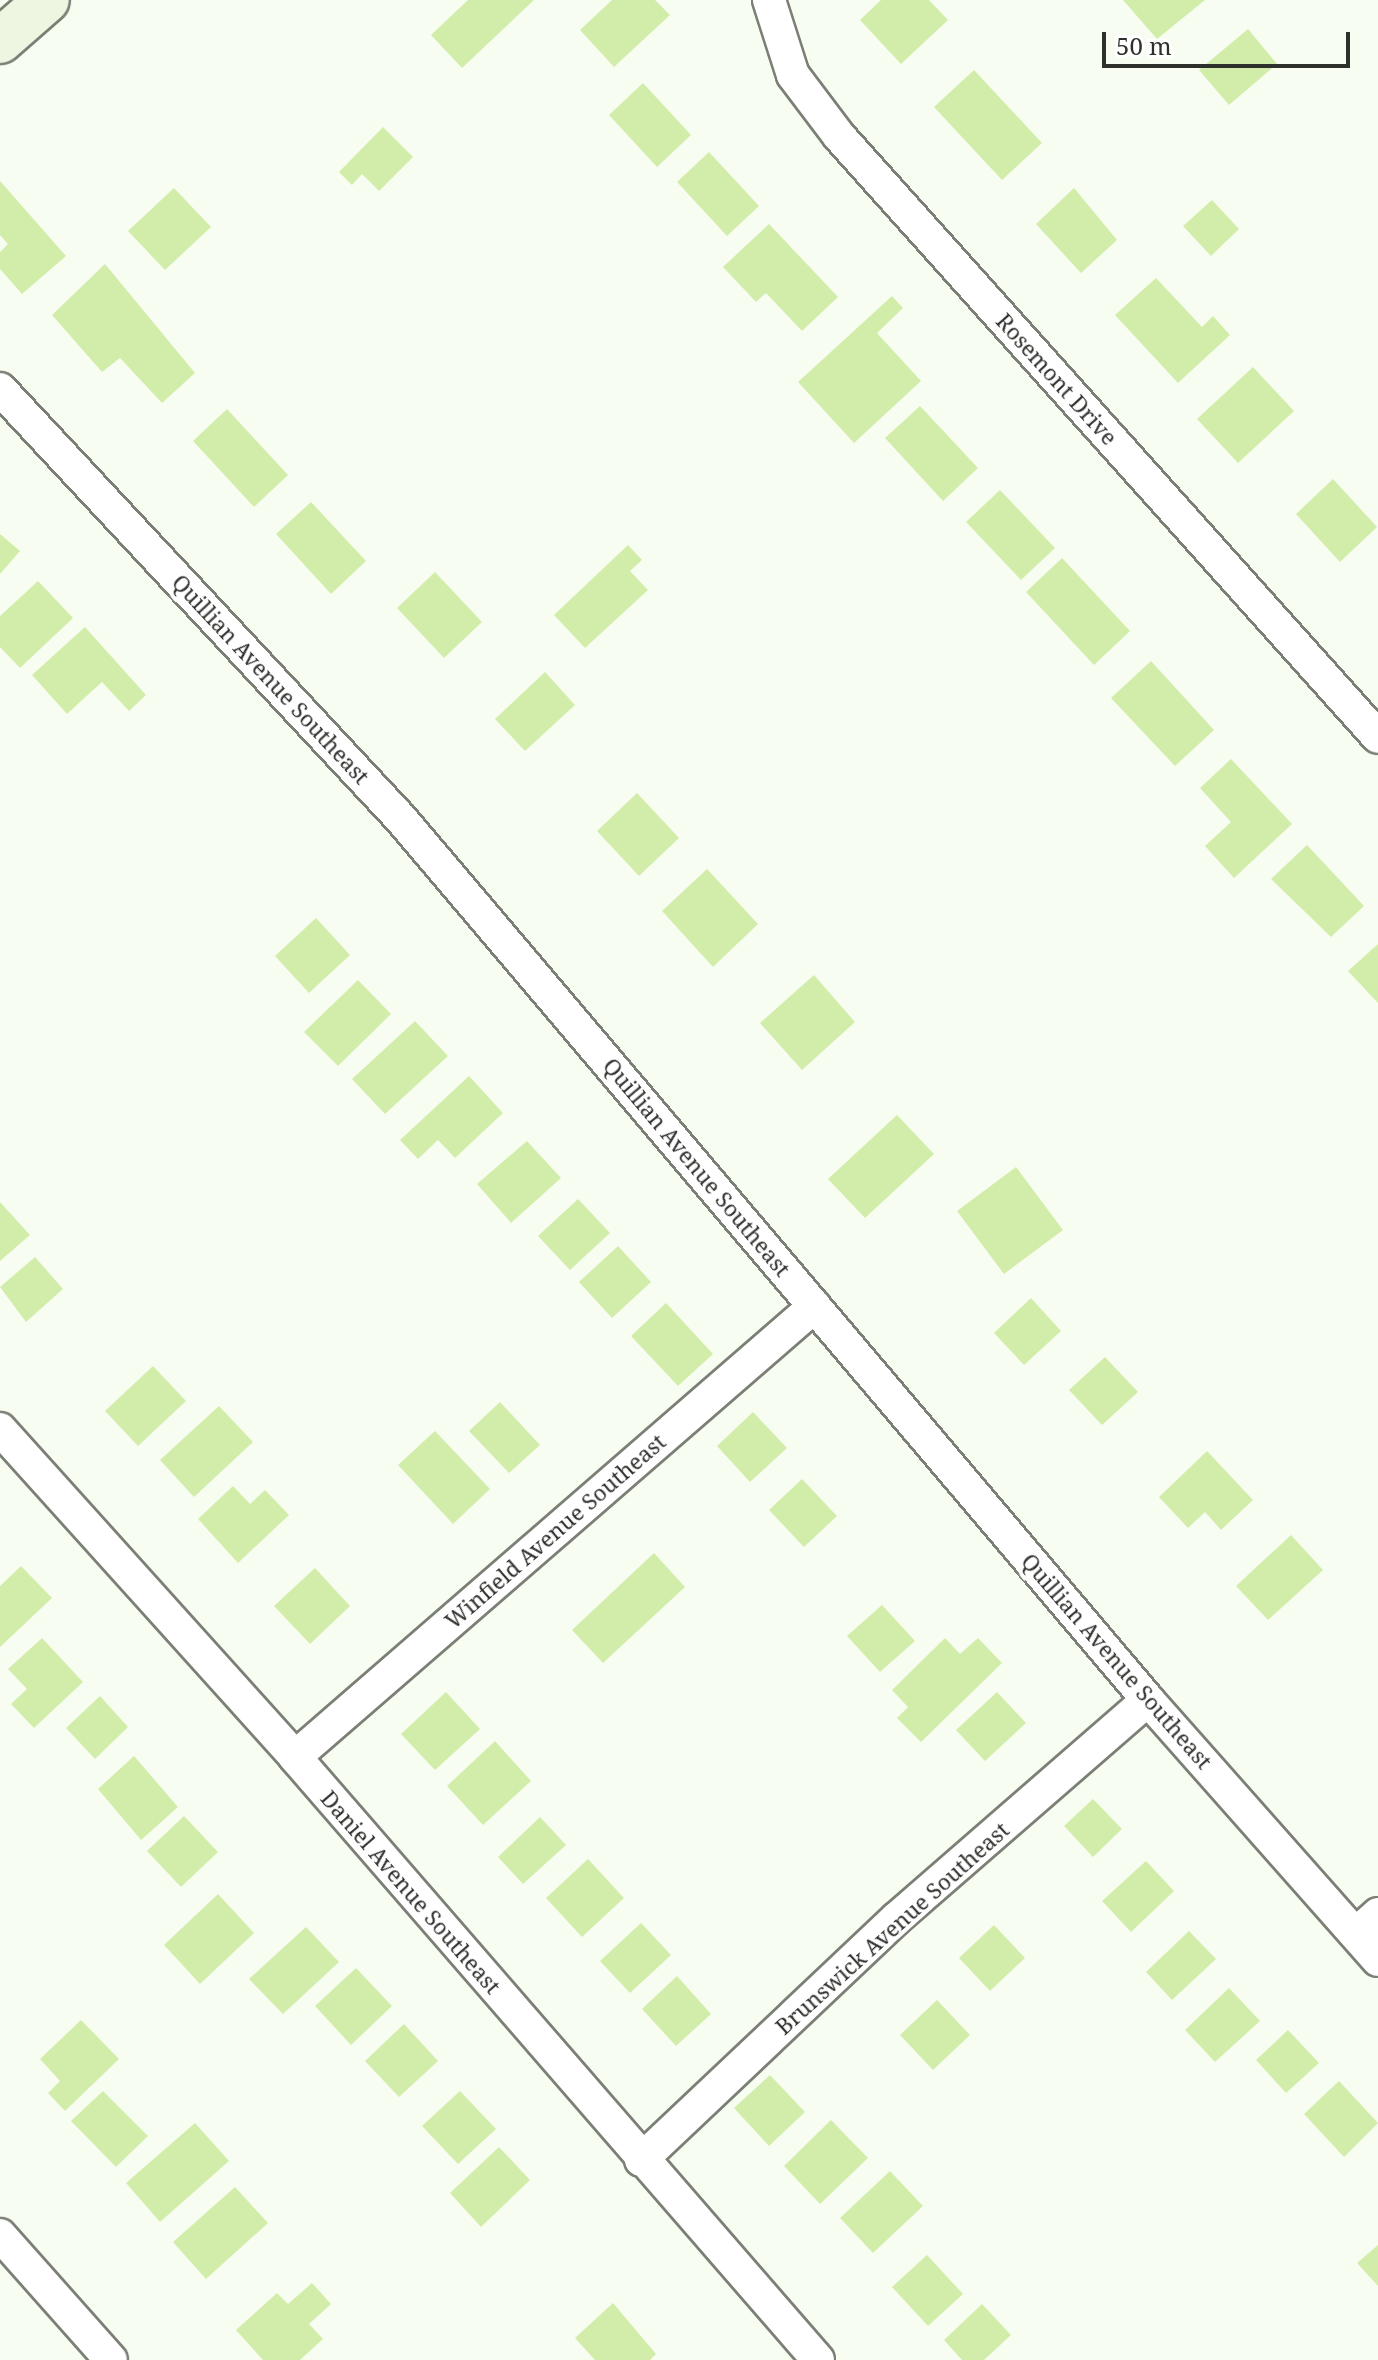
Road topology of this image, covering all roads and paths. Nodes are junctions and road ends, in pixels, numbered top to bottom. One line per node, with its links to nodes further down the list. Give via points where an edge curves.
1 (47, 0): 3 (main road)
2 (769, 0): 5 (street, Rosemont Drive, via 793,75 839,136)
3 (0, 41)
4 (0, 389): 6 (street, Quillian Avenue Southeast, via 402,820)
5 (1378, 737)
6 (815, 1306): 8 (street, Quillian Avenue Southeast); 9 (street, Winfield Avenue Southeast)
7 (0, 1429): 9 (street, Daniel Avenue Southeast)
8 (1148, 1700): 10 (street, Quillian Avenue Southeast); 12 (street, Brunswick Avenue Southeast, via 897,1918)
9 (295, 1757): 12 (street, Daniel Avenue Southeast)
10 (1367, 1924): 11 (street, Quillian Avenue Southeast)
11 (1378, 1960)
12 (641, 2160): 15 (street, Daniel Avenue Southeast)
13 (0, 2235): 14 (street)
14 (111, 2360)
15 (818, 2360)

